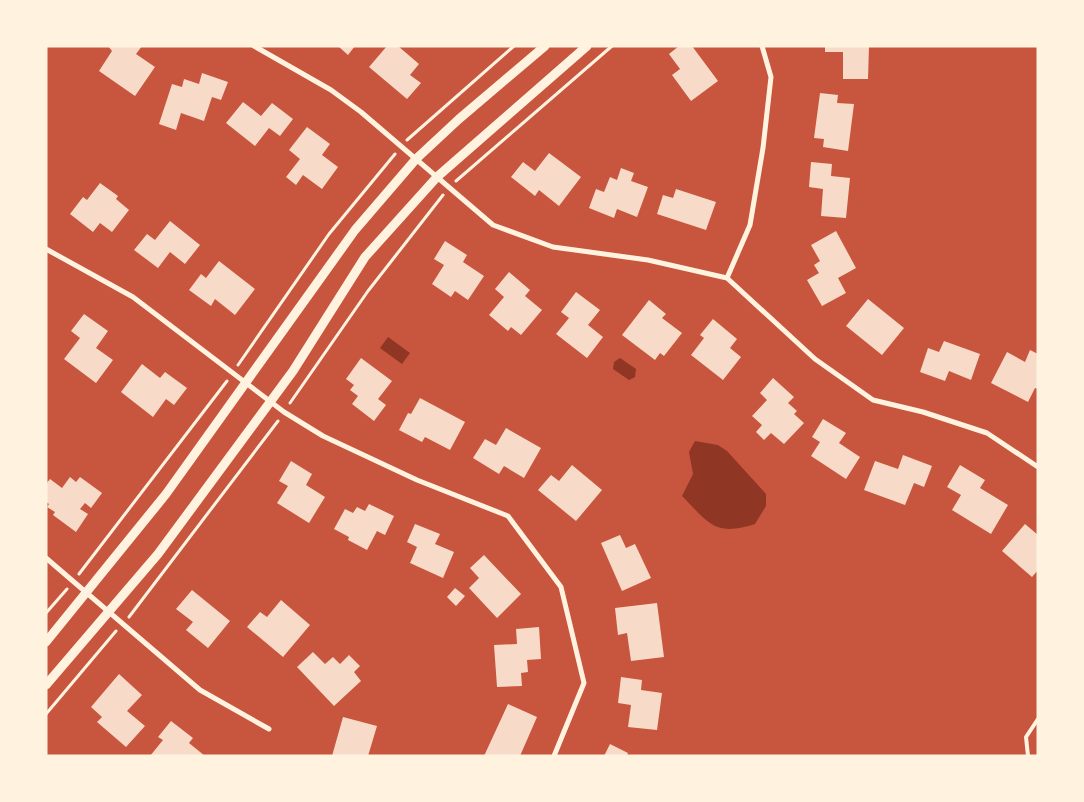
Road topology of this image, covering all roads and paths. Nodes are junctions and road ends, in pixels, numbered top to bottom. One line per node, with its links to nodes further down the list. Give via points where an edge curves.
1 (254, 46): 6 (street, via 331,90)
2 (544, 46): 6 (street)
3 (586, 46): 7 (street)
4 (612, 46): 8 (path)
5 (762, 46): 10 (street, via 771,77 763,148 750,225)
6 (416, 160): 7 (street); 11 (street, via 355,230)
7 (438, 177): 8 (street); 12 (street, via 365,258 293,371)
8 (450, 187): 10 (street, via 493,225 554,247 648,260); 13 (path, via 368,291)
9 (46, 249): 11 (street, via 133,297)
10 (727, 278): 14 (street, via 815,359 873,400 987,433)
11 (248, 382): 12 (street); 16 (street, via 166,494)
12 (270, 400): 13 (street); 17 (street, via 158,554)
13 (284, 412): 18 (path); 24 (street, via 323,436 417,480 508,516 561,587 584,683)
14 (1038, 468)
15 (46, 558): 16 (street)
16 (87, 593): 17 (street); 19 (street)
17 (109, 612): 18 (street); 20 (street)
18 (123, 624): 21 (path); 23 (street, via 200,690)
19 (46, 642)
20 (46, 685)
21 (46, 714)
22 (1038, 719): 25 (lane, via 1026,737)
23 (269, 729)
24 (554, 756)
25 (1028, 756)

